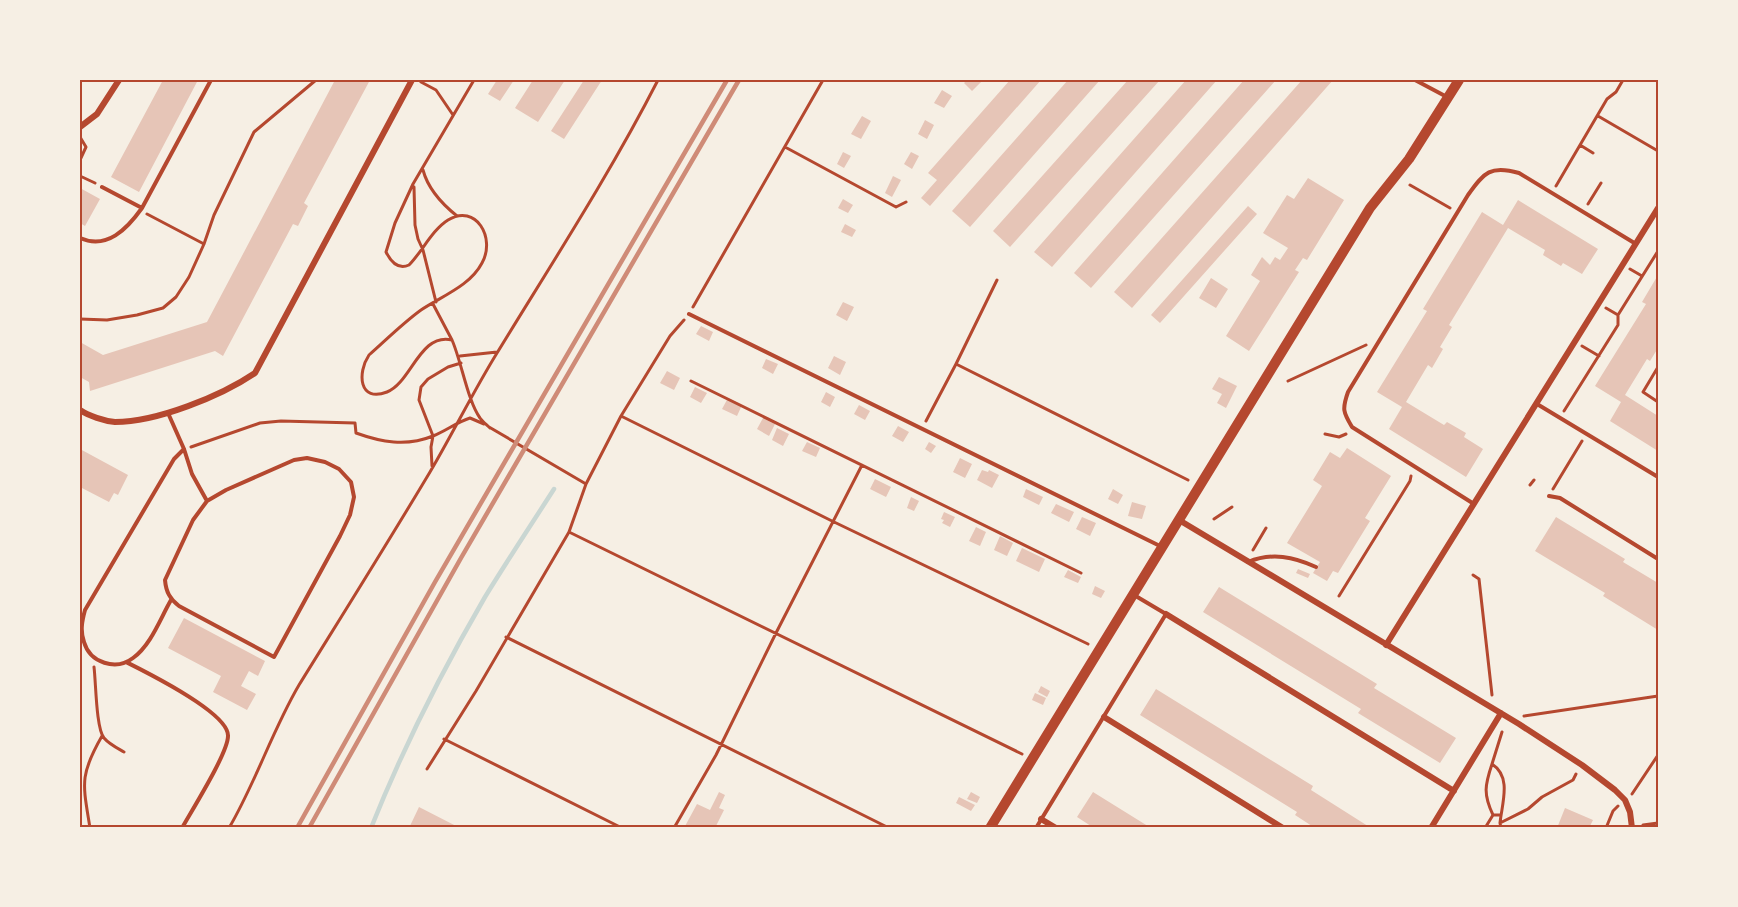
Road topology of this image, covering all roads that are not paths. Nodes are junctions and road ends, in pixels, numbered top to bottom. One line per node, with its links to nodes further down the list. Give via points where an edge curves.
1 (118, 80): 7 (street, via 97,114)
2 (210, 80): 10 (lane)
3 (412, 80): 16 (street, via 255,373 233,387)
4 (1415, 80): 6 (lane)
5 (1459, 80): 6 (street)
6 (1448, 97): 22 (street, via 1409,159 1370,208)
7 (80, 127)
8 (102, 187): 10 (lane)
9 (1659, 208): 12 (street)
10 (141, 209): 11 (lane, via 119,234 102,242)
11 (80, 238)
12 (1636, 244): 14 (street); 21 (lane, via 1519,173 1504,169 1490,171 1477,182 1457,213 1348,392 1344,413 1352,427)
13 (689, 314): 23 (lane)
14 (1537, 404): 18 (lane); 21 (street)
15 (80, 410): 16 (street, via 114,422)
16 (168, 412): 17 (lane)
17 (184, 449): 20 (lane); 31 (lane, via 174,459 85,610 82,635 92,657 104,664)
18 (1659, 477)
19 (1549, 496): 24 (lane, via 1560,498)
20 (207, 501): 28 (lane, via 193,520 165,580); 28 (lane, via 294,460 307,458 339,469 351,482 354,497 345,525 274,657)
21 (1474, 504): 30 (street)
22 (1179, 519): 23 (street); 25 (street)
23 (1162, 547): 27 (street)
24 (1659, 559)
25 (1248, 562): 26 (lane, via 1284,556); 30 (street)
26 (1316, 567)
27 (1134, 595): 29 (lane); 38 (street)
28 (171, 600): 31 (lane, via 143,650)
29 (1166, 614): 33 (lane); 34 (street)
30 (1386, 645): 32 (street)
31 (125, 662): 37 (lane, via 177,688 220,719 227,729 224,751)
32 (1501, 713): 34 (street); 36 (street, via 1615,790 1625,800)
33 (1104, 717): 35 (lane); 41 (street)
34 (1454, 791): 42 (street)
35 (1041, 819): 39 (lane); 40 (street)
36 (1632, 827)
37 (182, 828)
38 (990, 828)
39 (1036, 828)
40 (1056, 828)
41 (1283, 828)
42 (1431, 828)

